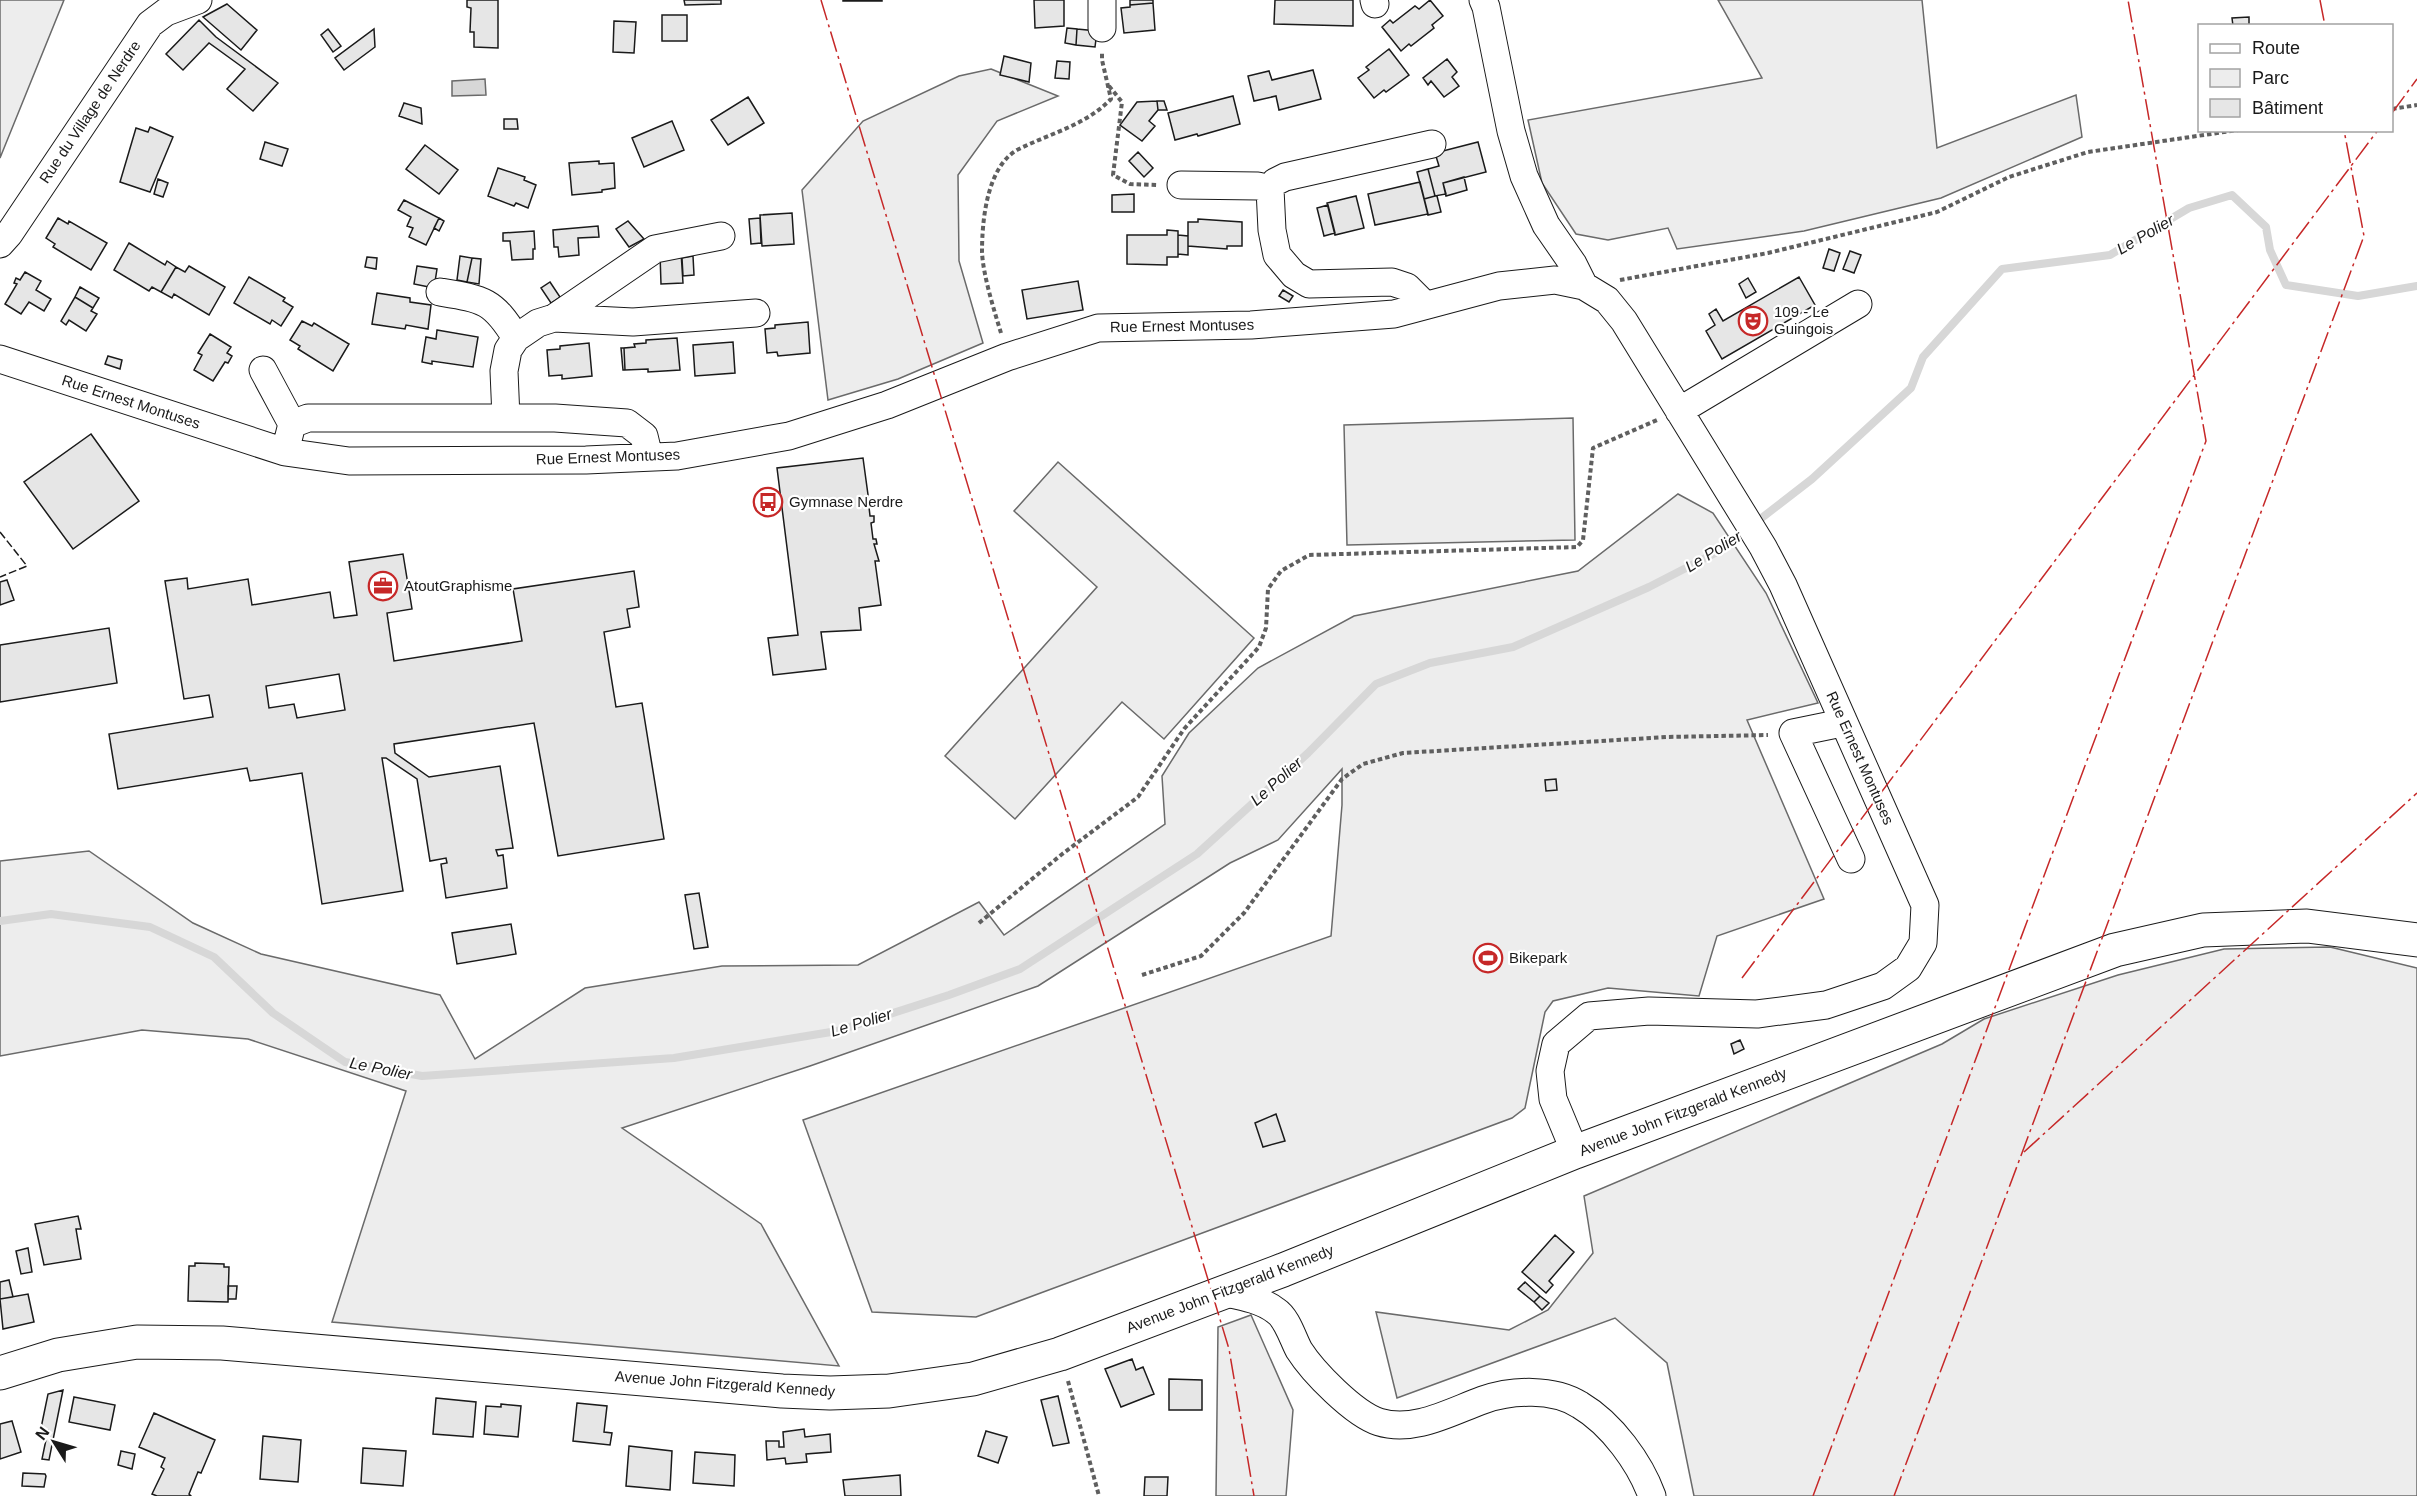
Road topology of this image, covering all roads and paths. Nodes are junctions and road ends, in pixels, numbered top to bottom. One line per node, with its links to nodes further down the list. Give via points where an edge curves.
1 (198, 0): 13 (street, Rue du Village de Nerdre, via 166,12 150,24)
2 (1102, 0): 4 (street)
3 (1483, 0): 14 (street, via 1524,176 1546,225)
4 (1102, 28): 5 (path, via 1102,60)
5 (1109, 86): 10 (path, via 1122,102 1113,175 1130,184); 21 (path, via 1111,99 1097,114 1016,150 1000,165 987,196 982,254)
6 (2417, 105): 7 (path)
7 (2393, 109)
8 (2224, 132): 14 (path, via 2088,152 2009,177 1937,212 1768,253)
9 (1432, 144): 11 (street, via 1285,177)
10 (1181, 185): 11 (street)
11 (1270, 189): 17 (street, via 1277,255 1294,275 1309,284 1392,282 1407,286)
12 (721, 236): 19 (street, via 655,249)
13 (0, 244)
14 (1584, 286): 17 (street, Rue Ernest Montuses, via 1555,280 1498,286); 24 (street, Rue Ernest Montuses, via 1607,300 1624,321)
15 (440, 292): 20 (street, via 478,299 502,315)
16 (1858, 304): 24 (street)
17 (1425, 305): 21 (street, Rue Ernest Montuses, via 1394,314 1251,325 1098,328)
18 (756, 313): 19 (street, via 633,322)
19 (554, 318): 20 (street, via 538,323)
20 (516, 338): 25 (street, via 508,350 504,371)
21 (1007, 357): 28 (street, Rue Ernest Montuses, via 887,405 789,436 676,456)
22 (0, 359): 27 (street, Rue Ernest Montuses)
23 (263, 370): 26 (street)
24 (1679, 411): 29 (street, Rue Ernest Montuses, via 1763,547); 32 (path, via 1593,448 1583,540 1577,547 1309,555 1281,571 1268,589 1266,628 1259,647 1184,729 1138,797)
25 (507, 418): 26 (street, via 308,418); 28 (street, via 627,423 644,436)
26 (292, 424): 27 (street)
27 (285, 452): 28 (street, Rue Ernest Montuses, via 349,461)
28 (649, 457)
29 (1843, 720): 30 (street); 35 (street, Rue Ernest Montuses, via 1925,905 1923,943 1908,968 1883,986 1826,1005 1757,1014 1649,1011 1589,1016 1556,1044 1550,1071 1553,1099)
30 (1793, 733): 31 (street); 34 (path, via 1403,753 1363,764 1342,779 1244,913 1201,957)
31 (1851, 859)
32 (979, 923)
33 (2417, 940): 35 (main road, Avenue John Fitzgerald Kennedy, via 2307,926 2203,930 2115,950)
34 (1142, 975)
35 (1575, 1152): 36 (main road, Avenue John Fitzgerald Kennedy)
36 (1221, 1292): 37 (main road, Avenue John Fitzgerald Kennedy); 40 (street, via 1252,1299 1278,1312 1301,1353 1337,1394 1377,1422 1401,1427 1517,1392 1551,1395 1580,1404 1613,1433 1644,1474)
37 (1060, 1354): 38 (main road, Avenue John Fitzgerald Kennedy, via 973,1379 889,1391 830,1393 222,1343 137,1342 58,1355); 39 (path)
38 (0, 1373)
39 (1099, 1496)
40 (1652, 1496)

